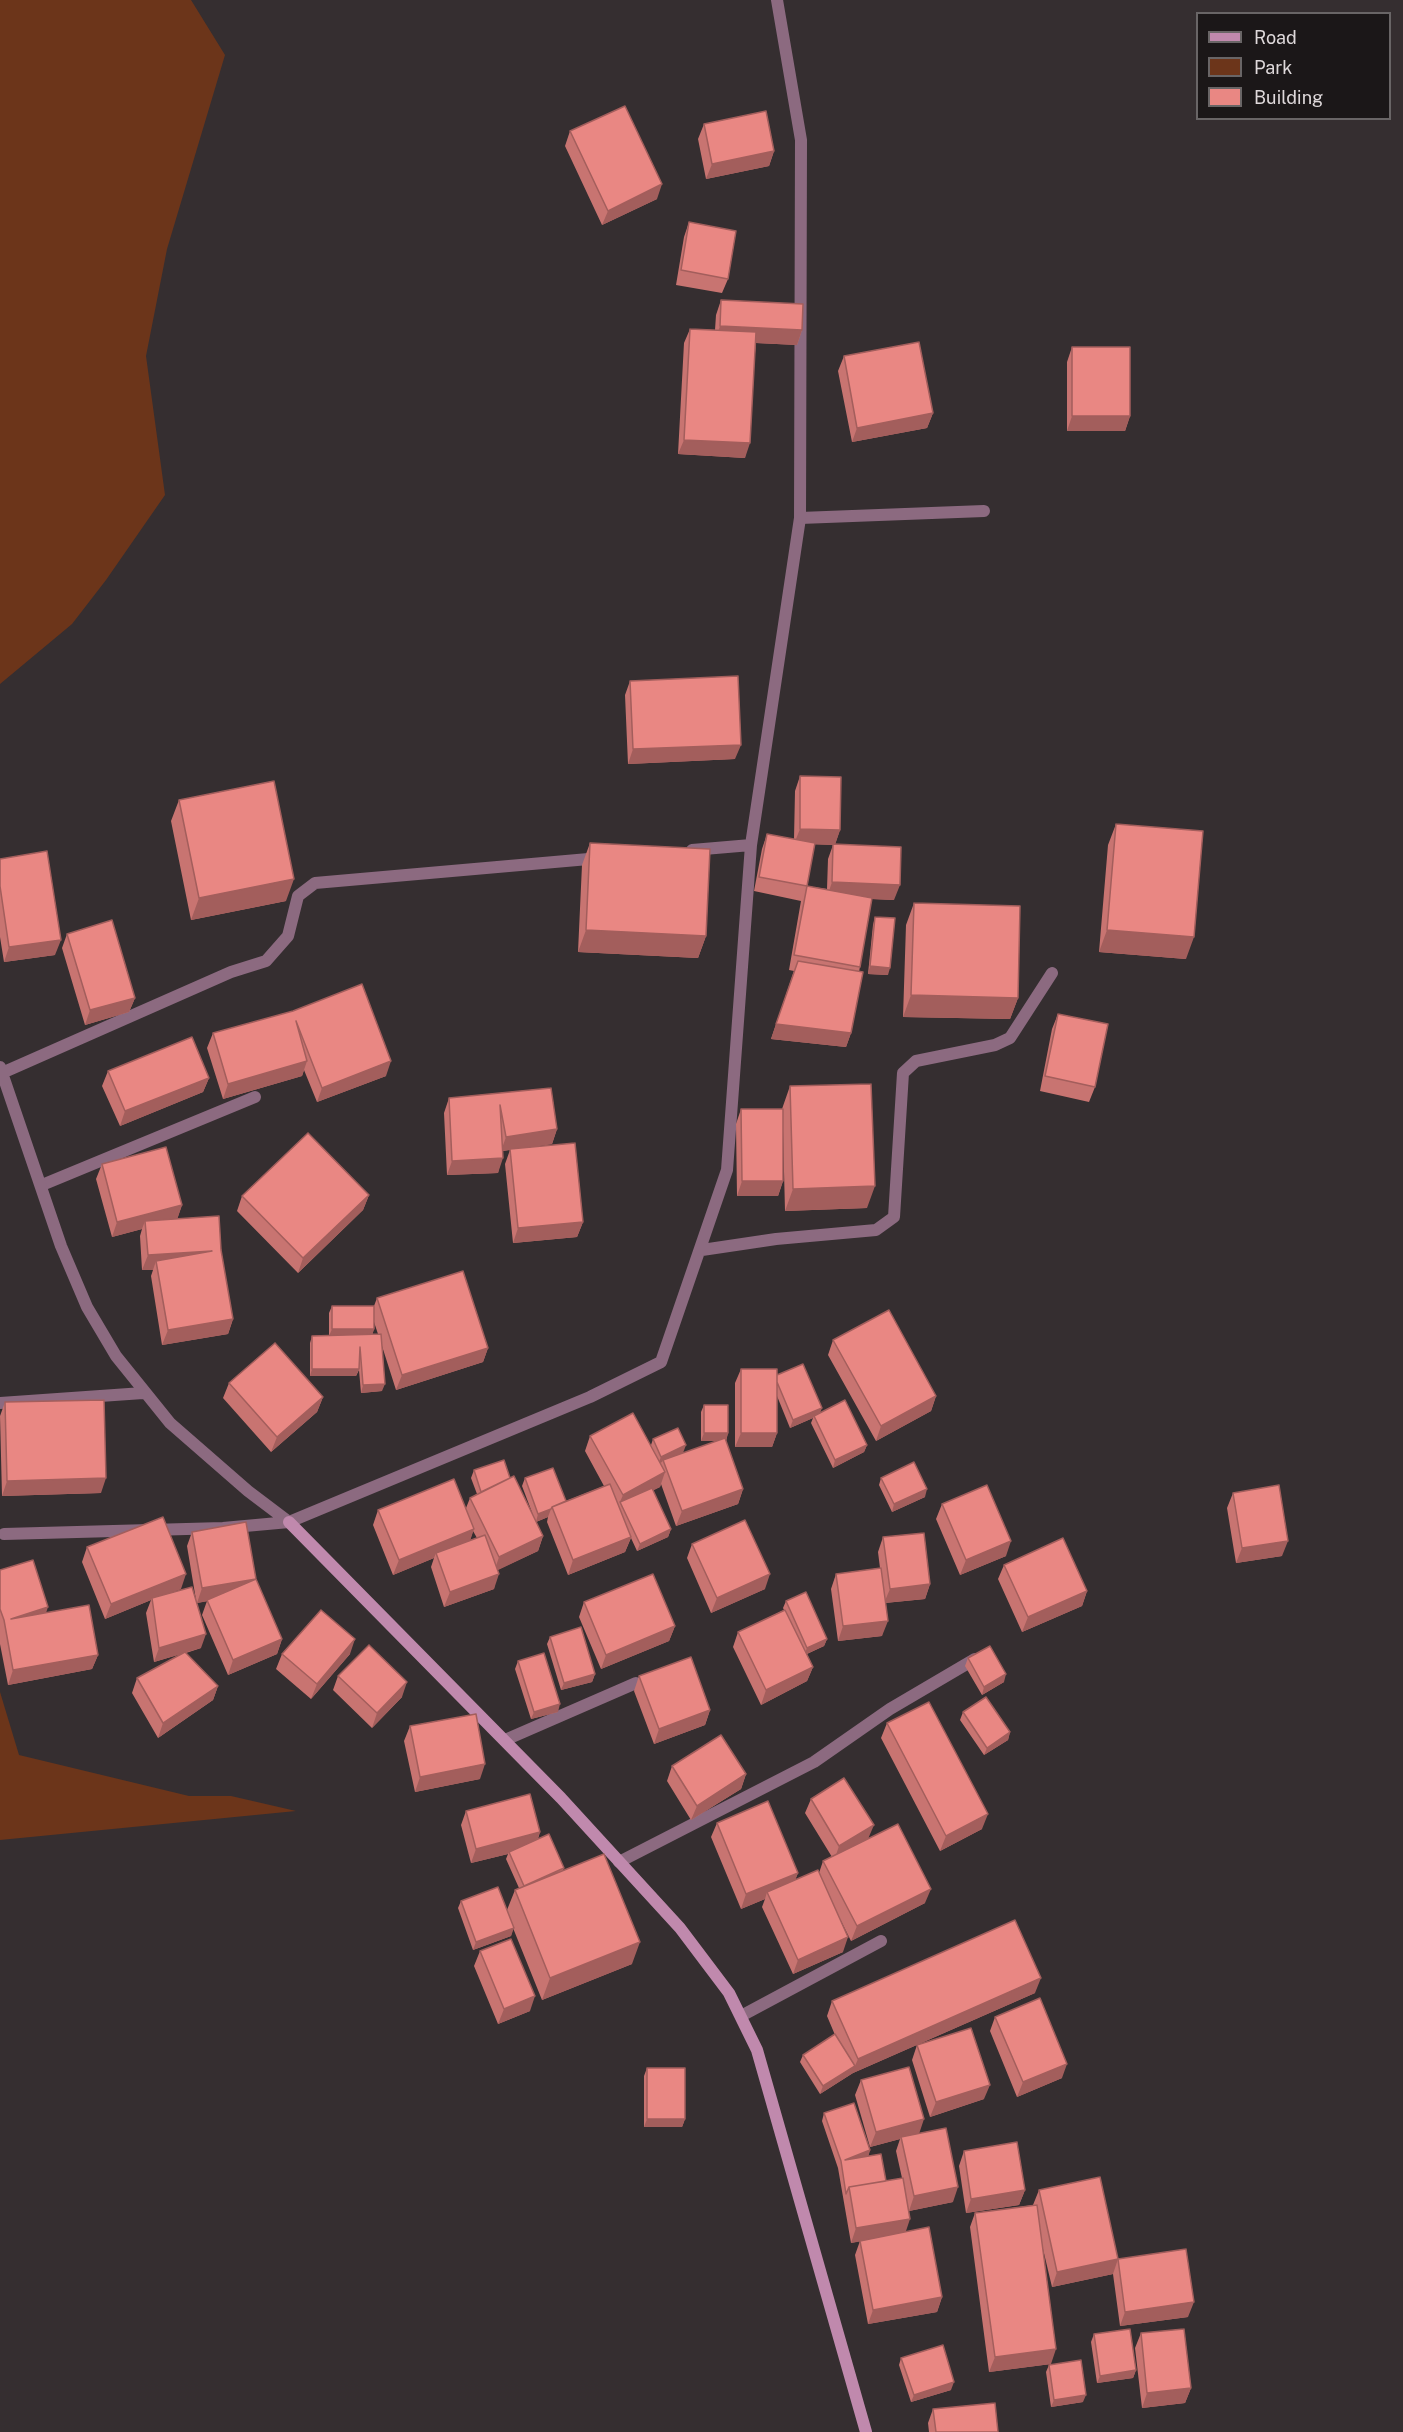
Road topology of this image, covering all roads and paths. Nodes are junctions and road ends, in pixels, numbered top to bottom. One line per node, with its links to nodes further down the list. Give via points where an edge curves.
1 (777, 0): 3 (street, via 801,140)
2 (984, 511): 3 (street)
3 (800, 518): 4 (street)
4 (751, 845): 5 (street); 11 (street, via 727,1170)
5 (680, 851)
6 (610, 857): 8 (street, via 315,883 298,896 288,936 266,961 231,972)
7 (1052, 973): 11 (street, via 1011,1038 995,1045 916,1061 903,1074 894,1217 876,1230)
8 (1, 1070): 10 (street)
9 (255, 1097): 10 (street)
10 (42, 1185): 12 (street, via 61,1246 87,1307)
11 (702, 1250): 14 (street, via 661,1362 590,1397)
12 (143, 1393): 13 (street); 14 (street, via 204,1454)
13 (0, 1403)
14 (289, 1522): 15 (street, via 223,1528); 18 (street)
15 (4, 1534)
16 (975, 1659): 19 (street, via 890,1709 813,1762)
17 (636, 1683): 18 (street)
18 (505, 1740): 19 (street)
19 (619, 1862): 21 (street, via 680,1928 729,1993)
20 (881, 1941): 21 (street)
21 (741, 2016): 22 (street, via 757,2050)
22 (866, 2432)

